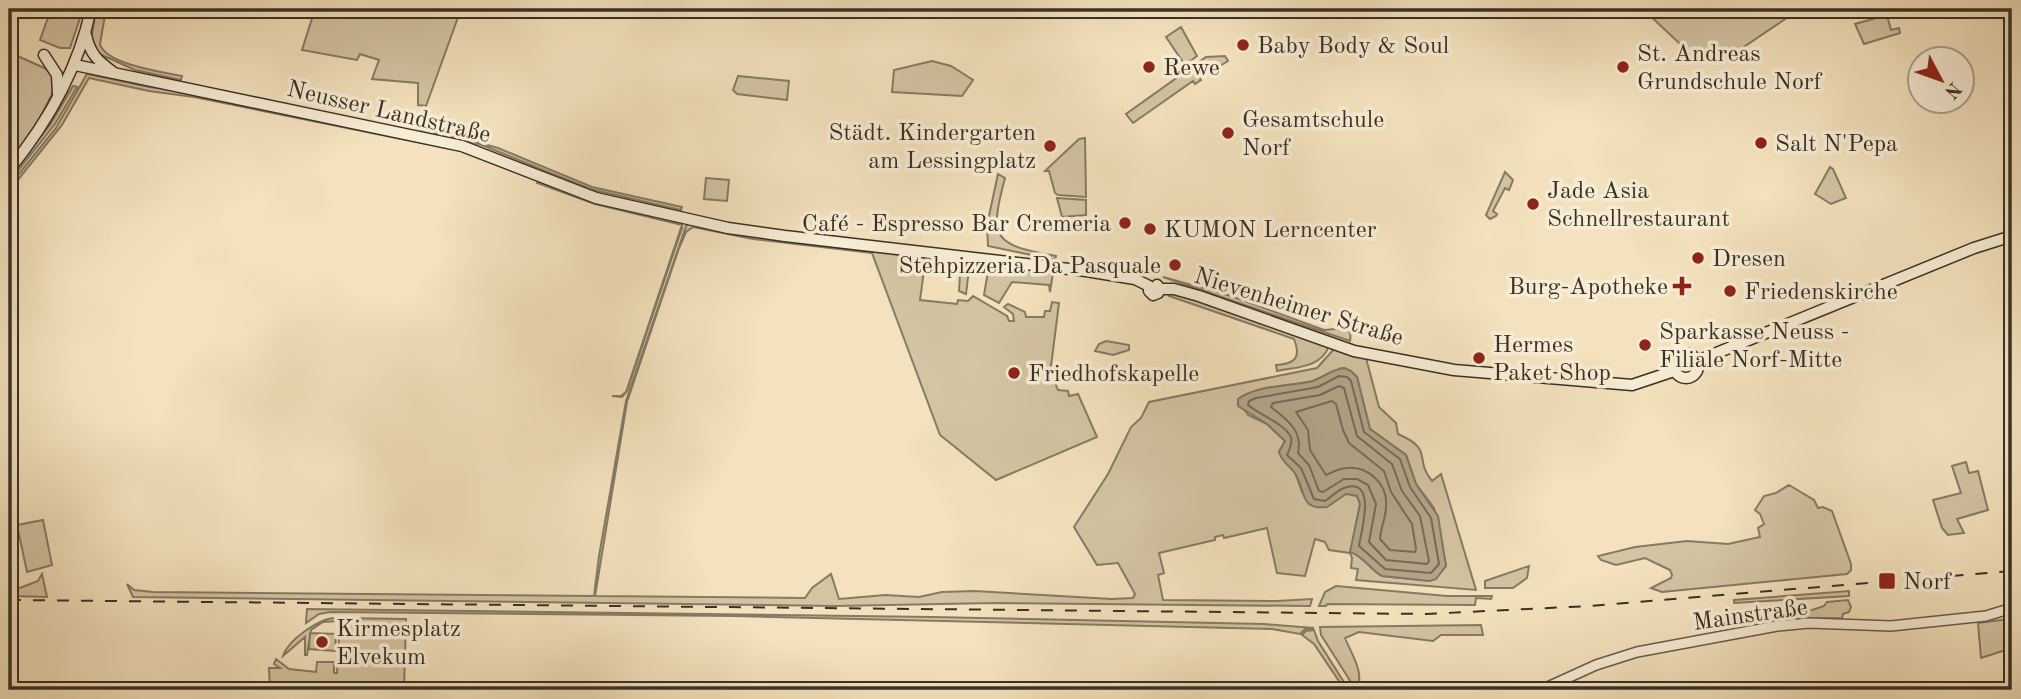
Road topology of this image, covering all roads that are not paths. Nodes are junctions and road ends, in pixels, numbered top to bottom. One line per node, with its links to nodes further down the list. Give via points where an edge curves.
1 (91, 9): 2 (main road)
2 (86, 33): 4 (main road); 5 (main road, via 94,57)
3 (44, 55): 6 (main road, via 57,75)
4 (75, 65): 5 (main road, Neusser Landstraße); 6 (main road)
5 (116, 75): 8 (main road, Neusser Landstraße, via 463,146 575,191)
6 (57, 101): 7 (main road)
7 (9, 170)
8 (687, 218): 11 (main road, Nievenheimer Straße, via 758,233 1135,279 1154,288 1199,296 1354,351 1454,370 1632,385)
9 (2012, 236): 10 (main road)
10 (1697, 361): 11 (main road, via 1697,371 1690,377); 11 (main road, via 1682,354 1675,360)
11 (1674, 371)
12 (2012, 608): 13 (street, Mainstraße, via 1986,616 1891,626 1776,626 1637,652)
13 (1541, 690)

